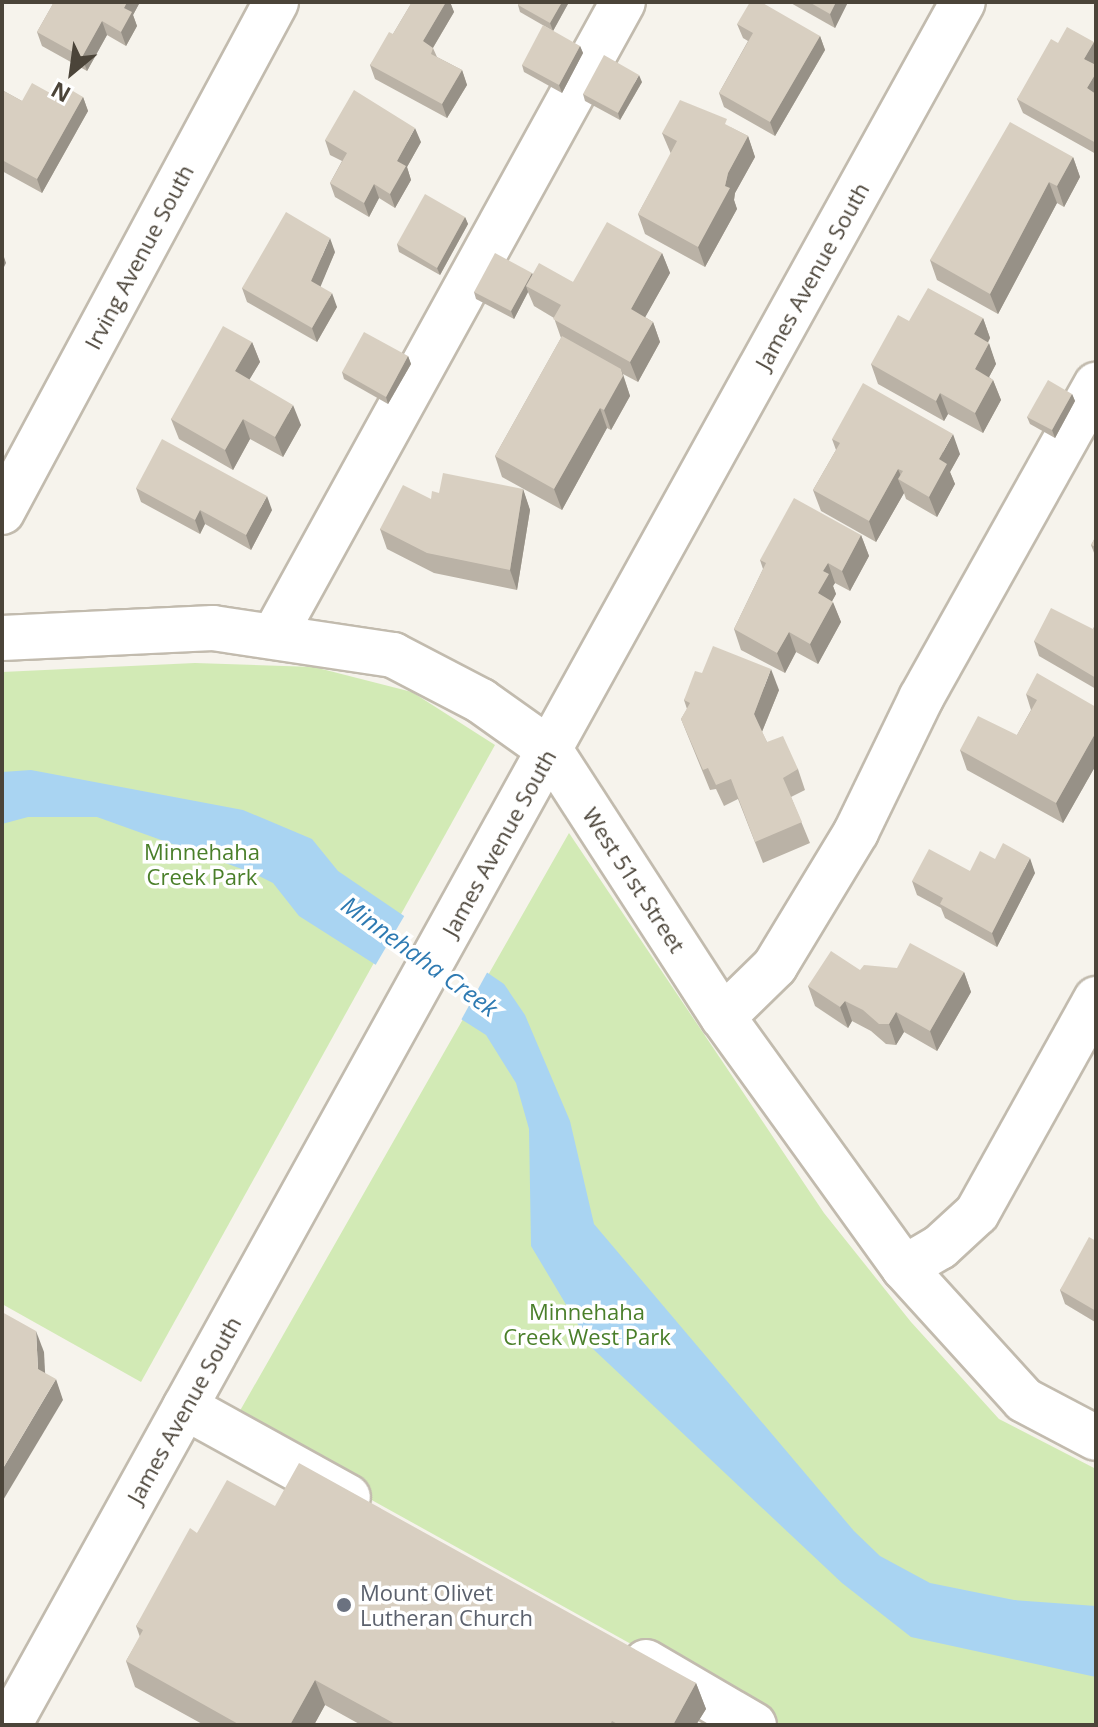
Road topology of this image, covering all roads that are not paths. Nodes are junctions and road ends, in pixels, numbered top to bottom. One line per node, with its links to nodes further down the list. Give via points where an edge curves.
1 (276, 2): 5 (street, Irving Avenue South)
2 (623, 2): 6 (street)
3 (963, 2): 8 (street, James Avenue South)
4 (1096, 385): 10 (street, via 921,698 856,832 775,966)
5 (2, 512)
6 (275, 634): 7 (street, West 51st Street, via 213,628); 8 (street, West 51st Street, via 393,655 481,701)
7 (2, 638)
8 (550, 750): 10 (street, West 51st Street); 12 (street, James Avenue South)
9 (1096, 999): 11 (street, via 977,1213 940,1247)
10 (723, 1017): 11 (street, West 51st Street)
11 (904, 1268): 13 (street, West 51st Street, via 1024,1400)
12 (185, 1407): 14 (street); 16 (street, James Avenue South)
13 (1096, 1438)
14 (387, 1518)
15 (606, 1639): 17 (street)
16 (9, 1725)
17 (754, 1725)

